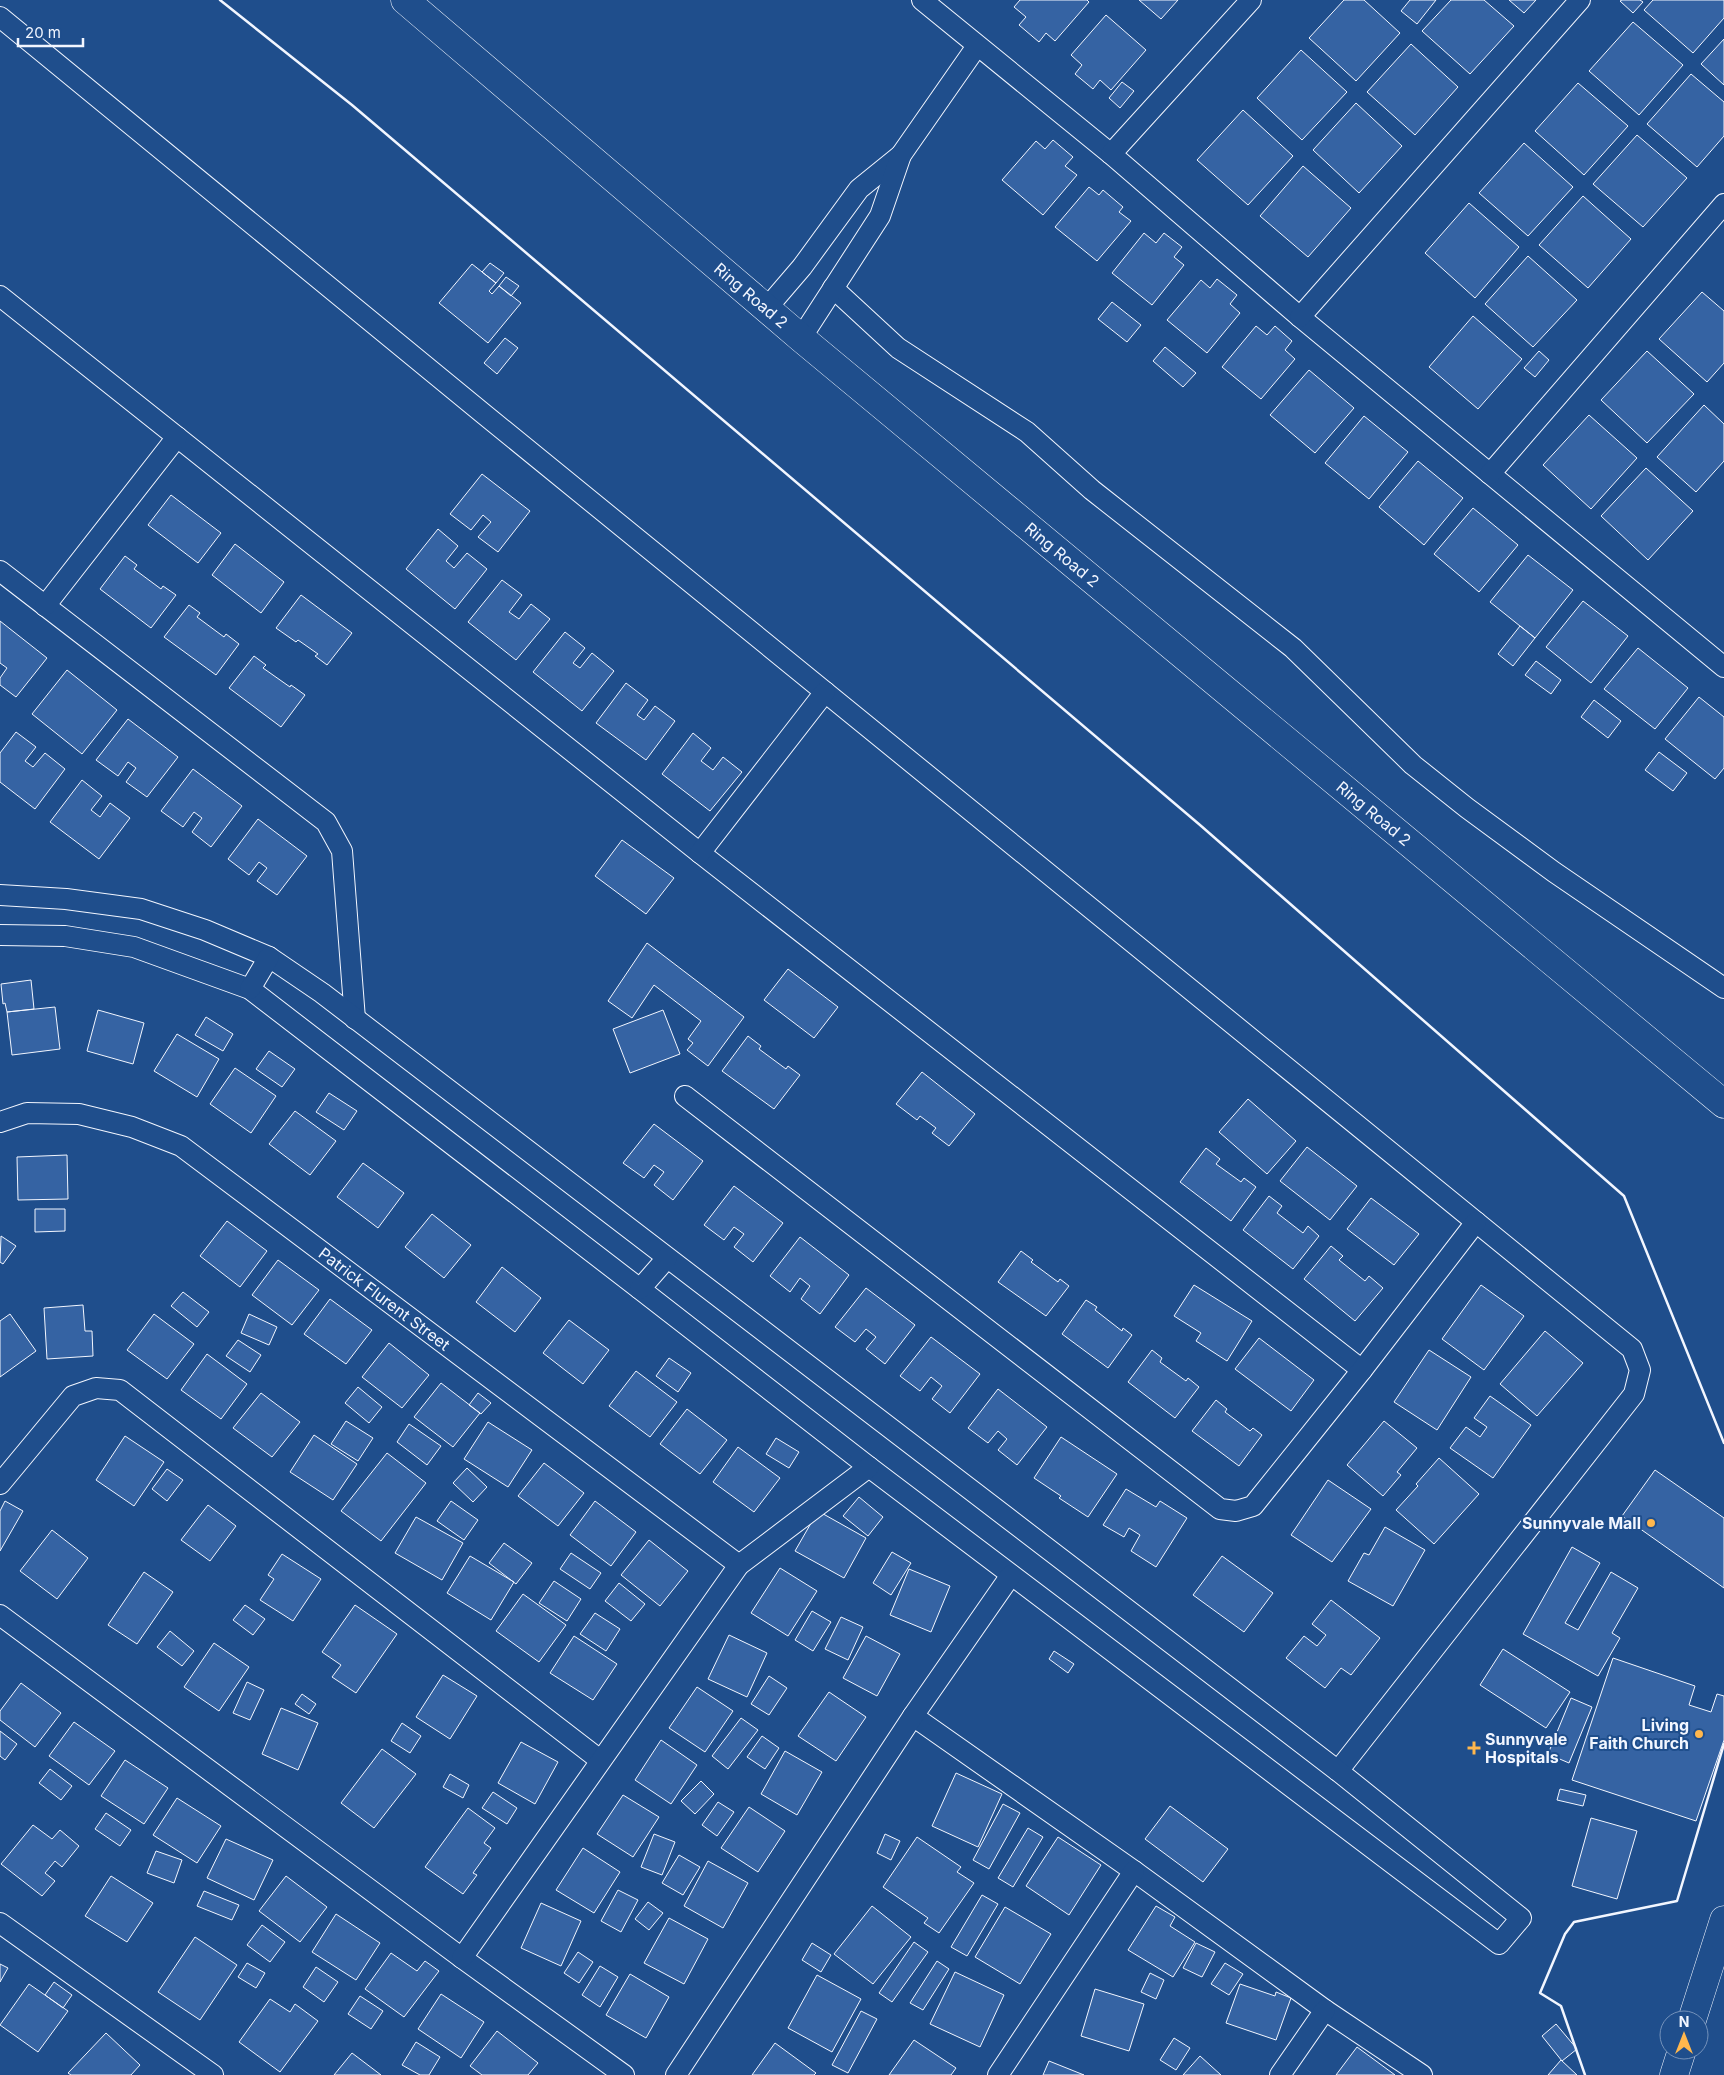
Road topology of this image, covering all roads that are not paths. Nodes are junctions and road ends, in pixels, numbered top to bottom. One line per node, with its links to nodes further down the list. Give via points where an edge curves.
1 (405, 0): 12 (main road, Ring Road 2)
2 (922, 0): 6 (street)
3 (1251, 0): 7 (street)
4 (1580, 0): 13 (street)
5 (0, 17): 20 (street)
6 (977, 46): 7 (street); 8 (street)
7 (1111, 154): 13 (street)
8 (901, 155): 10 (street, via 880,216); 12 (street, via 859,189)
9 (1724, 204): 16 (street)
10 (833, 288): 14 (street); 25 (street, via 898,348 1027,432 1092,490 1293,648 1413,765 1467,808 1554,872)
11 (0, 296): 15 (street)
12 (766, 310): 14 (main road, Ring Road 2)
13 (1300, 317): 16 (street)
14 (801, 338): 29 (main road, Ring Road 2)
15 (178, 437): 18 (street); 21 (street)
16 (1490, 474): 19 (street)
17 (0, 571): 18 (street)
18 (45, 606): 27 (street, via 326,822 342,851)
19 (1724, 667)
20 (825, 692): 21 (street); 31 (street)
21 (700, 853): 34 (street)
22 (0, 895): 24 (street, via 66,899 141,909 205,930)
23 (0, 935): 26 (street, via 66,936 134,947)
24 (269, 957): 26 (street); 27 (street)
25 (1724, 988)
26 (250, 989): 33 (street)
27 (355, 1019): 32 (street)
28 (684, 1096): 34 (street, via 1220,1509 1236,1511 1253,1506)
29 (1724, 1104)
30 (0, 1122): 37 (street, Patrick Flurent Street, via 27,1113 79,1114 132,1127 181,1146)
31 (1476, 1222): 34 (street); 42 (street, via 1632,1349 1640,1370 1634,1394)
32 (667, 1258): 33 (street); 42 (street)
33 (640, 1289): 35 (street)
34 (1362, 1370)
35 (870, 1467): 37 (street); 38 (street)
36 (0, 1484): 41 (street, via 73,1396 96,1388 120,1390)
37 (740, 1565): 41 (street)
38 (1011, 1575): 40 (street); 42 (street, via 1499,1944 1521,1918)
39 (0, 1615): 46 (street)
40 (912, 1716): 43 (street); 52 (street)
41 (600, 1760): 46 (street)
42 (1338, 1771)
43 (1134, 1871): 47 (street); 53 (street)
44 (1724, 1920): 48 (main road)
45 (0, 1923): 50 (street)
46 (462, 1958): 51 (street)
47 (1325, 2010): 54 (street); 55 (street)
48 (1695, 2010)
49 (1679, 2060): 56 (main road)
50 (213, 2075)
51 (624, 2075)
52 (676, 2075)
53 (998, 2075)
54 (1280, 2075)
55 (1422, 2075)
56 (1674, 2075)

